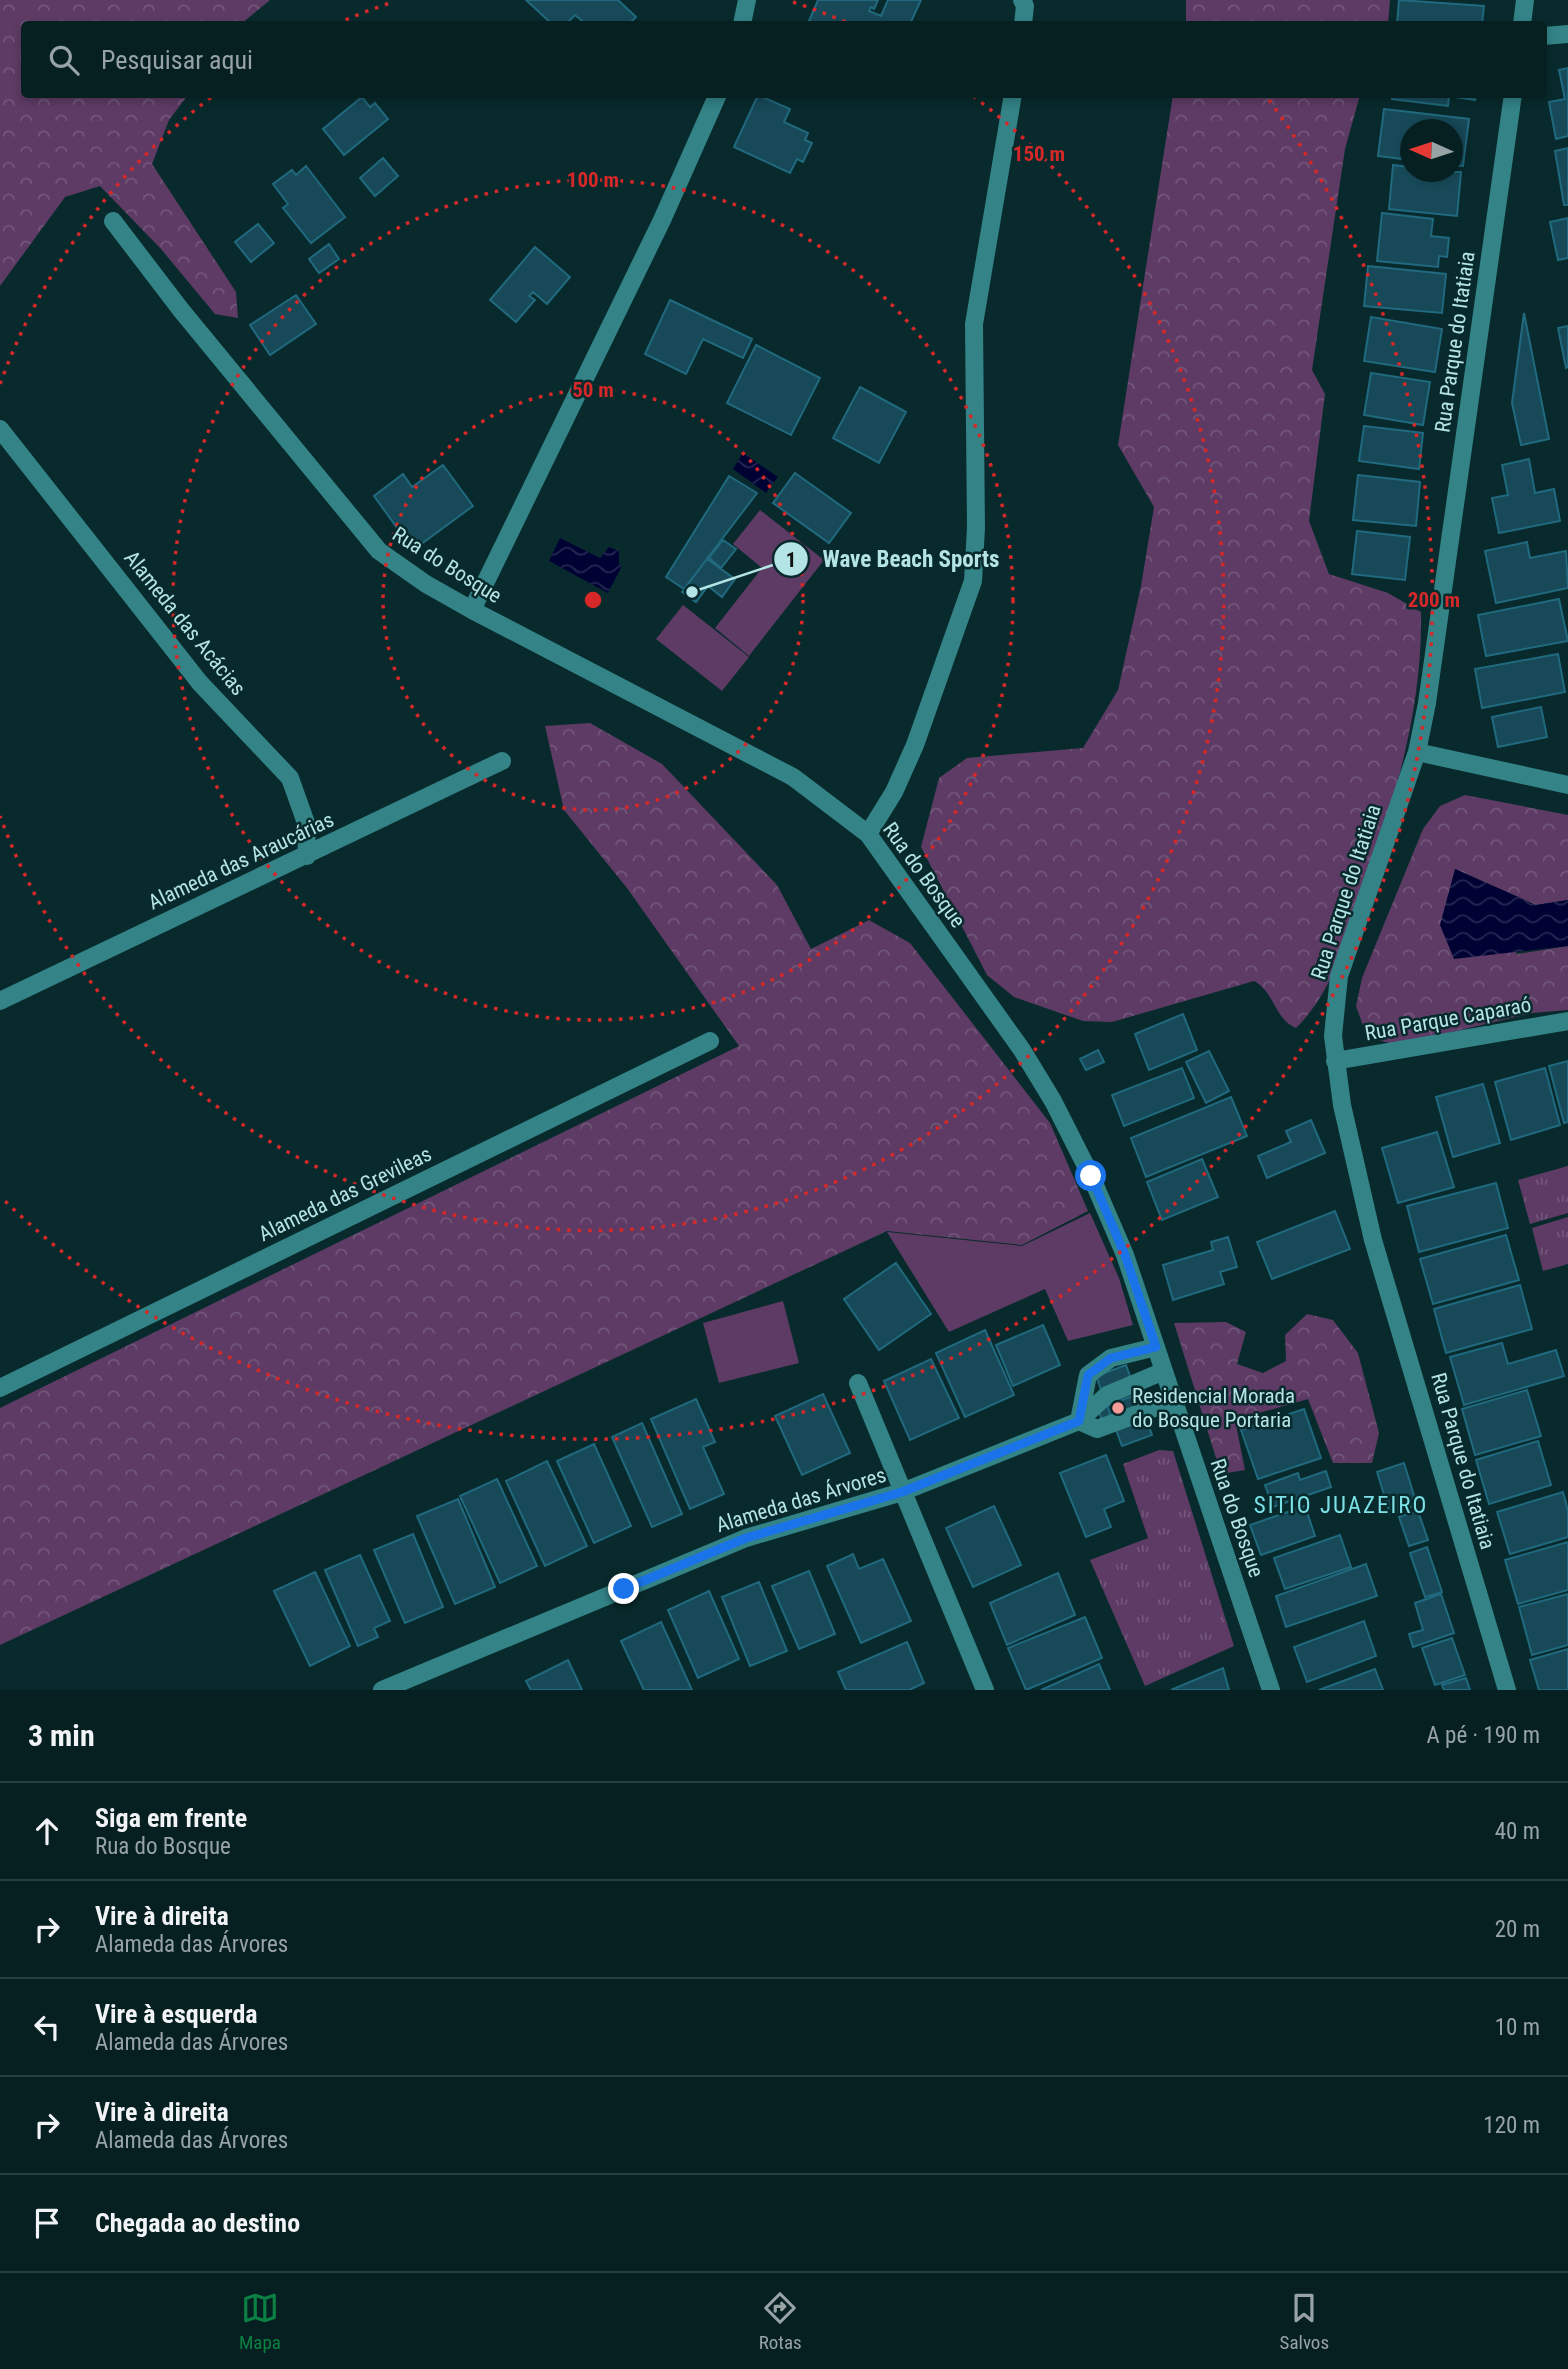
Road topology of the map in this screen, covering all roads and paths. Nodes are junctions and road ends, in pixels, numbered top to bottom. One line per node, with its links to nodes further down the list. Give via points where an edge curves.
1 (747, 0): 4 (street)
2 (1022, 0): 5 (street)
3 (1525, 0): 6 (street)
4 (742, 21)
5 (1023, 21)
6 (1522, 21)
7 (1568, 34): 8 (street)
8 (1547, 36)
9 (716, 98): 14 (street, via 662,220)
10 (1012, 98): 18 (street, via 974,324 976,528 972,581 915,745)
11 (1512, 98): 15 (street, Rua Parque do Itatiaia)
12 (113, 221): 14 (street, Rua do Bosque, via 379,551)
13 (0, 429): 19 (street, Alameda das Acácias, via 200,683 290,778 306,823)
14 (472, 610): 18 (street, Rua do Bosque, via 793,777)
15 (1417, 752): 17 (street); 23 (street, Rua Parque do Itatiaia, via 1339,976 1334,1000)
16 (502, 761): 19 (street, Alameda das Araucárias)
17 (1568, 785)
18 (868, 834): 24 (street, Rua do Bosque, via 1054,1101 1120,1244)
19 (307, 856): 20 (street, Alameda das Araucárias)
20 (0, 1001)
21 (1568, 1021): 23 (street, Rua Parque Caparaó)
22 (710, 1041): 27 (street, Alameda das Grevileas)
23 (1335, 1061): 34 (street, Rua Parque do Itatiaia, via 1373,1240)
24 (1156, 1347): 25 (street, Rua do Bosque); 29 (street, via 1111,1358 1088,1375)
25 (1164, 1371): 28 (street, Rua do Bosque); 29 (street, Alameda das Árvores, via 1107,1395)
26 (858, 1383): 30 (street)
27 (0, 1388)
28 (1173, 1401): 29 (street, Alameda das Árvores, via 1097,1429); 33 (street, Rua do Bosque)
29 (1079, 1421): 30 (street, Alameda das Árvores)
30 (902, 1492): 31 (street, Alameda das Árvores, via 746,1538); 32 (street)
31 (383, 1690)
32 (985, 1690)
33 (1271, 1690)
34 (1507, 1690)

